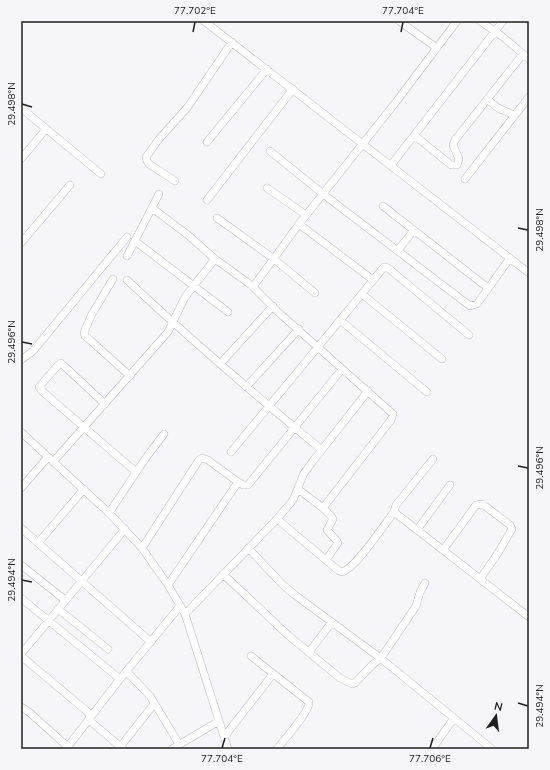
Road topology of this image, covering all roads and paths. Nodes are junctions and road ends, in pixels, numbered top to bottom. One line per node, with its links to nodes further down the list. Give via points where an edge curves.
1 (204, 21): 7 (street)
2 (399, 21): 8 (street)
3 (457, 21): 8 (street)
4 (480, 21): 6 (street)
5 (503, 21): 6 (street)
6 (495, 31): 9 (street); 18 (street)
7 (232, 42): 11 (street); 26 (street, via 187,108 146,157 149,164)
8 (437, 48): 20 (street)
9 (523, 54): 10 (street); 14 (street)
10 (529, 59)
11 (267, 69): 12 (street); 19 (street)
12 (292, 89): 20 (street); 31 (street)
13 (529, 97): 16 (street)
14 (487, 99): 16 (street, via 498,108); 18 (street, via 455,140 453,145 459,162 455,166 451,166)
15 (21, 108): 17 (street)
16 (514, 115): 25 (street)
17 (46, 129): 22 (street); 24 (street)
18 (414, 135): 23 (street)
19 (207, 142)
20 (363, 143): 23 (street); 30 (street)
21 (270, 151): 30 (street)
22 (21, 159)
23 (391, 165): 43 (street)
24 (101, 174)
25 (464, 179)
26 (175, 181)
27 (70, 185): 40 (street)
28 (267, 188): 34 (street)
29 (159, 194): 33 (street)
30 (323, 194): 34 (street); 41 (street)
31 (207, 200)
32 (383, 206): 37 (street)
33 (152, 208): 39 (street); 44 (street)
34 (306, 215): 36 (street)
35 (217, 218): 45 (street)
36 (299, 224): 45 (street); 49 (street)
37 (414, 230): 41 (street); 52 (street)
38 (127, 238): 63 (street, via 33,351)
39 (135, 241): 42 (street); 50 (street)
40 (21, 243)
41 (398, 250): 52 (street, via 470,306 477,304)
42 (127, 256)
43 (510, 258): 46 (street); 52 (street)
44 (215, 259): 50 (street); 51 (street)
45 (274, 259): 51 (street); 53 (street)
46 (529, 273)
47 (113, 279): 66 (street, via 84,332 85,336)
48 (127, 280): 58 (street)
49 (373, 280): 54 (street); 60 (street, via 383,268 388,268)
50 (194, 286): 56 (street); 58 (street, via 184,297)
51 (253, 287): 55 (street)
52 (488, 288)
53 (316, 293)
54 (362, 294): 57 (street); 62 (street)
55 (273, 306): 59 (street); 64 (street)
56 (228, 312)
57 (340, 320): 61 (street); 69 (street)
58 (173, 323): 64 (street); 66 (street)
59 (298, 329): 61 (street); 67 (street)
60 (469, 335)
61 (318, 347): 65 (street); 71 (street)
62 (442, 359)
63 (21, 360)
64 (220, 364): 67 (street)
65 (342, 369): 68 (street); 73 (street)
66 (130, 376): 70 (street)
67 (246, 387): 71 (street)
68 (368, 391): 76 (street); 86 (street, via 391,412 393,417)
69 (427, 392)
70 (105, 404): 72 (street); 72 (street, via 61,363 40,384 39,389)
71 (269, 407): 73 (street); 77 (street)
72 (84, 427): 78 (street); 80 (street)
73 (294, 427): 76 (street); 81 (street, via 248,485)
74 (21, 432): 78 (street)
75 (164, 434): 80 (street)
76 (322, 450): 85 (street, via 304,473)
77 (231, 452)
78 (51, 459): 83 (street); 84 (street)
79 (433, 459): 87 (street, via 396,505)
80 (136, 472): 88 (street)
81 (238, 482): 94 (street, via 208,460 199,460); 103 (street)
82 (450, 485): 92 (street)
83 (21, 488)
84 (84, 489): 88 (street); 93 (street)
85 (298, 489): 86 (street); 89 (street, via 293,500)
86 (323, 508): 97 (street, via 332,516 328,530 338,540)
87 (394, 512): 92 (street); 97 (street, via 350,569 339,571)
88 (109, 513): 91 (street)
89 (277, 519): 95 (street); 97 (street)
90 (21, 528): 93 (street)
91 (125, 529): 94 (street); 101 (street)
92 (417, 530): 96 (street)
93 (38, 543): 101 (street)
94 (142, 548): 103 (street)
95 (248, 548): 99 (street); 111 (street, via 283,585)
96 (443, 550): 100 (street); 100 (street, via 476,505 482,504 510,525 512,529)
97 (326, 560)
98 (21, 565): 105 (street)
99 (223, 574): 108 (street); 114 (street, via 288,636)
100 (480, 579): 109 (street)
101 (82, 580): 105 (street); 112 (street)
102 (425, 583): 117 (street, via 416,606)
103 (168, 585): 106 (street)
104 (21, 598): 110 (street)
105 (65, 600): 107 (street)
106 (180, 606): 108 (street); 112 (street)
107 (58, 609): 110 (street); 113 (street)
108 (185, 614): 125 (street)
109 (528, 615)
110 (48, 621): 115 (street); 120 (street)
111 (332, 622): 114 (street); 117 (street)
112 (152, 642): 118 (street)
113 (108, 649)
114 (309, 652): 117 (street, via 340,678 352,684)
115 (21, 655): 124 (street, via 89,713)
116 (251, 656): 119 (street)
117 (381, 658): 123 (street)
118 (127, 672): 120 (street); 121 (street)
119 (273, 674): 126 (street); 132 (street, via 310,704)
120 (120, 679): 124 (street)
121 (154, 704): 127 (street); 129 (street)
122 (21, 707): 128 (street)
123 (454, 718): 133 (street); 134 (street)
124 (89, 720): 128 (street); 129 (street)
125 (219, 721): 126 (street); 127 (street)
126 (224, 737): 131 (street)
127 (179, 744): 130 (street)
128 (67, 748)
129 (122, 748)
130 (172, 749)
131 (228, 749)
132 (277, 749)
133 (433, 749)
134 (492, 749)

